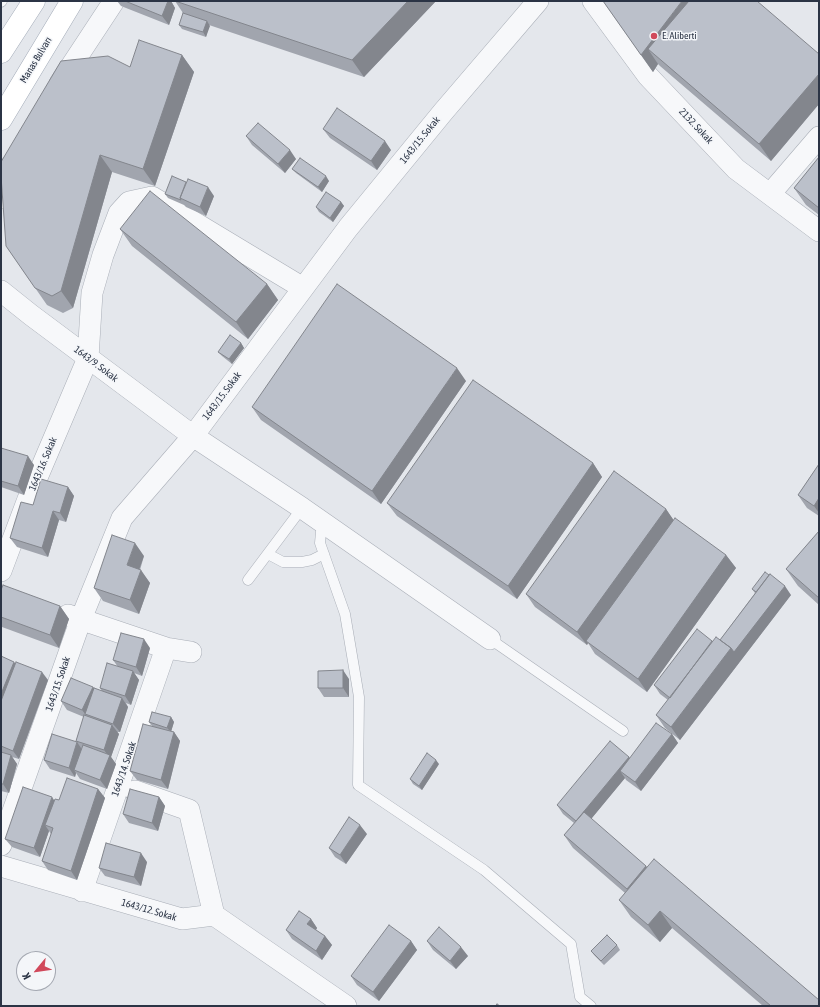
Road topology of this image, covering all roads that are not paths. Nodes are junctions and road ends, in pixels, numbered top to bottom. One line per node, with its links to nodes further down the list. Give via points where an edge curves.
1 (34, 1): 6 (main road)
2 (72, 1): 8 (main road, Manas Bulvarı)
3 (114, 1): 7 (street)
4 (538, 1): 14 (street, 1643/15. Sokak, via 348,228)
5 (594, 1): 11 (street, 2132. Sokak, via 648,76 736,169)
6 (1, 52)
7 (49, 100)
8 (1, 119)
9 (819, 137): 11 (street)
10 (18, 147): 12 (street)
11 (770, 194): 13 (street, 2132. Sokak)
12 (1, 198)
13 (819, 231)
14 (303, 288): 16 (street, 1643/16. Sokak, via 152,197 129,202 117,220 92,293); 17 (street, 1643/15. Sokak)
15 (2, 297): 16 (street, 1643/9. Sokak)
16 (88, 358): 17 (street, 1643/9. Sokak); 22 (street, 1643/16. Sokak, via 28,499)
17 (192, 436): 18 (street, 1643/9. Sokak); 25 (street, 1643/15. Sokak, via 122,518)
18 (302, 508): 19 (street, 1643/9. Sokak); 20 (lane)
19 (322, 522): 21 (lane, via 320,543); 26 (street, 1643/9. Sokak)
20 (268, 554): 21 (lane, via 283,562 302,562); 23 (lane)
21 (324, 554): 36 (lane, via 345,614 359,697 358,786 484,870 571,944 580,996)
22 (1, 571)
23 (248, 580)
24 (52, 609): 25 (street)
25 (81, 619): 27 (street); 31 (street, 1643/15. Sokak)
26 (490, 639): 29 (lane)
27 (166, 648): 28 (street); 30 (street, 1643/14. Sokak)
28 (192, 652)
29 (623, 730)
30 (119, 785): 33 (street, 1643/14. Sokak); 34 (street, via 189,810)
31 (1, 845)
32 (1, 866): 33 (street, 1643/12. Sokak)
33 (82, 891): 34 (street, 1643/12. Sokak, via 182,919)
34 (214, 915): 35 (street)
35 (346, 1006)
36 (591, 1006)

